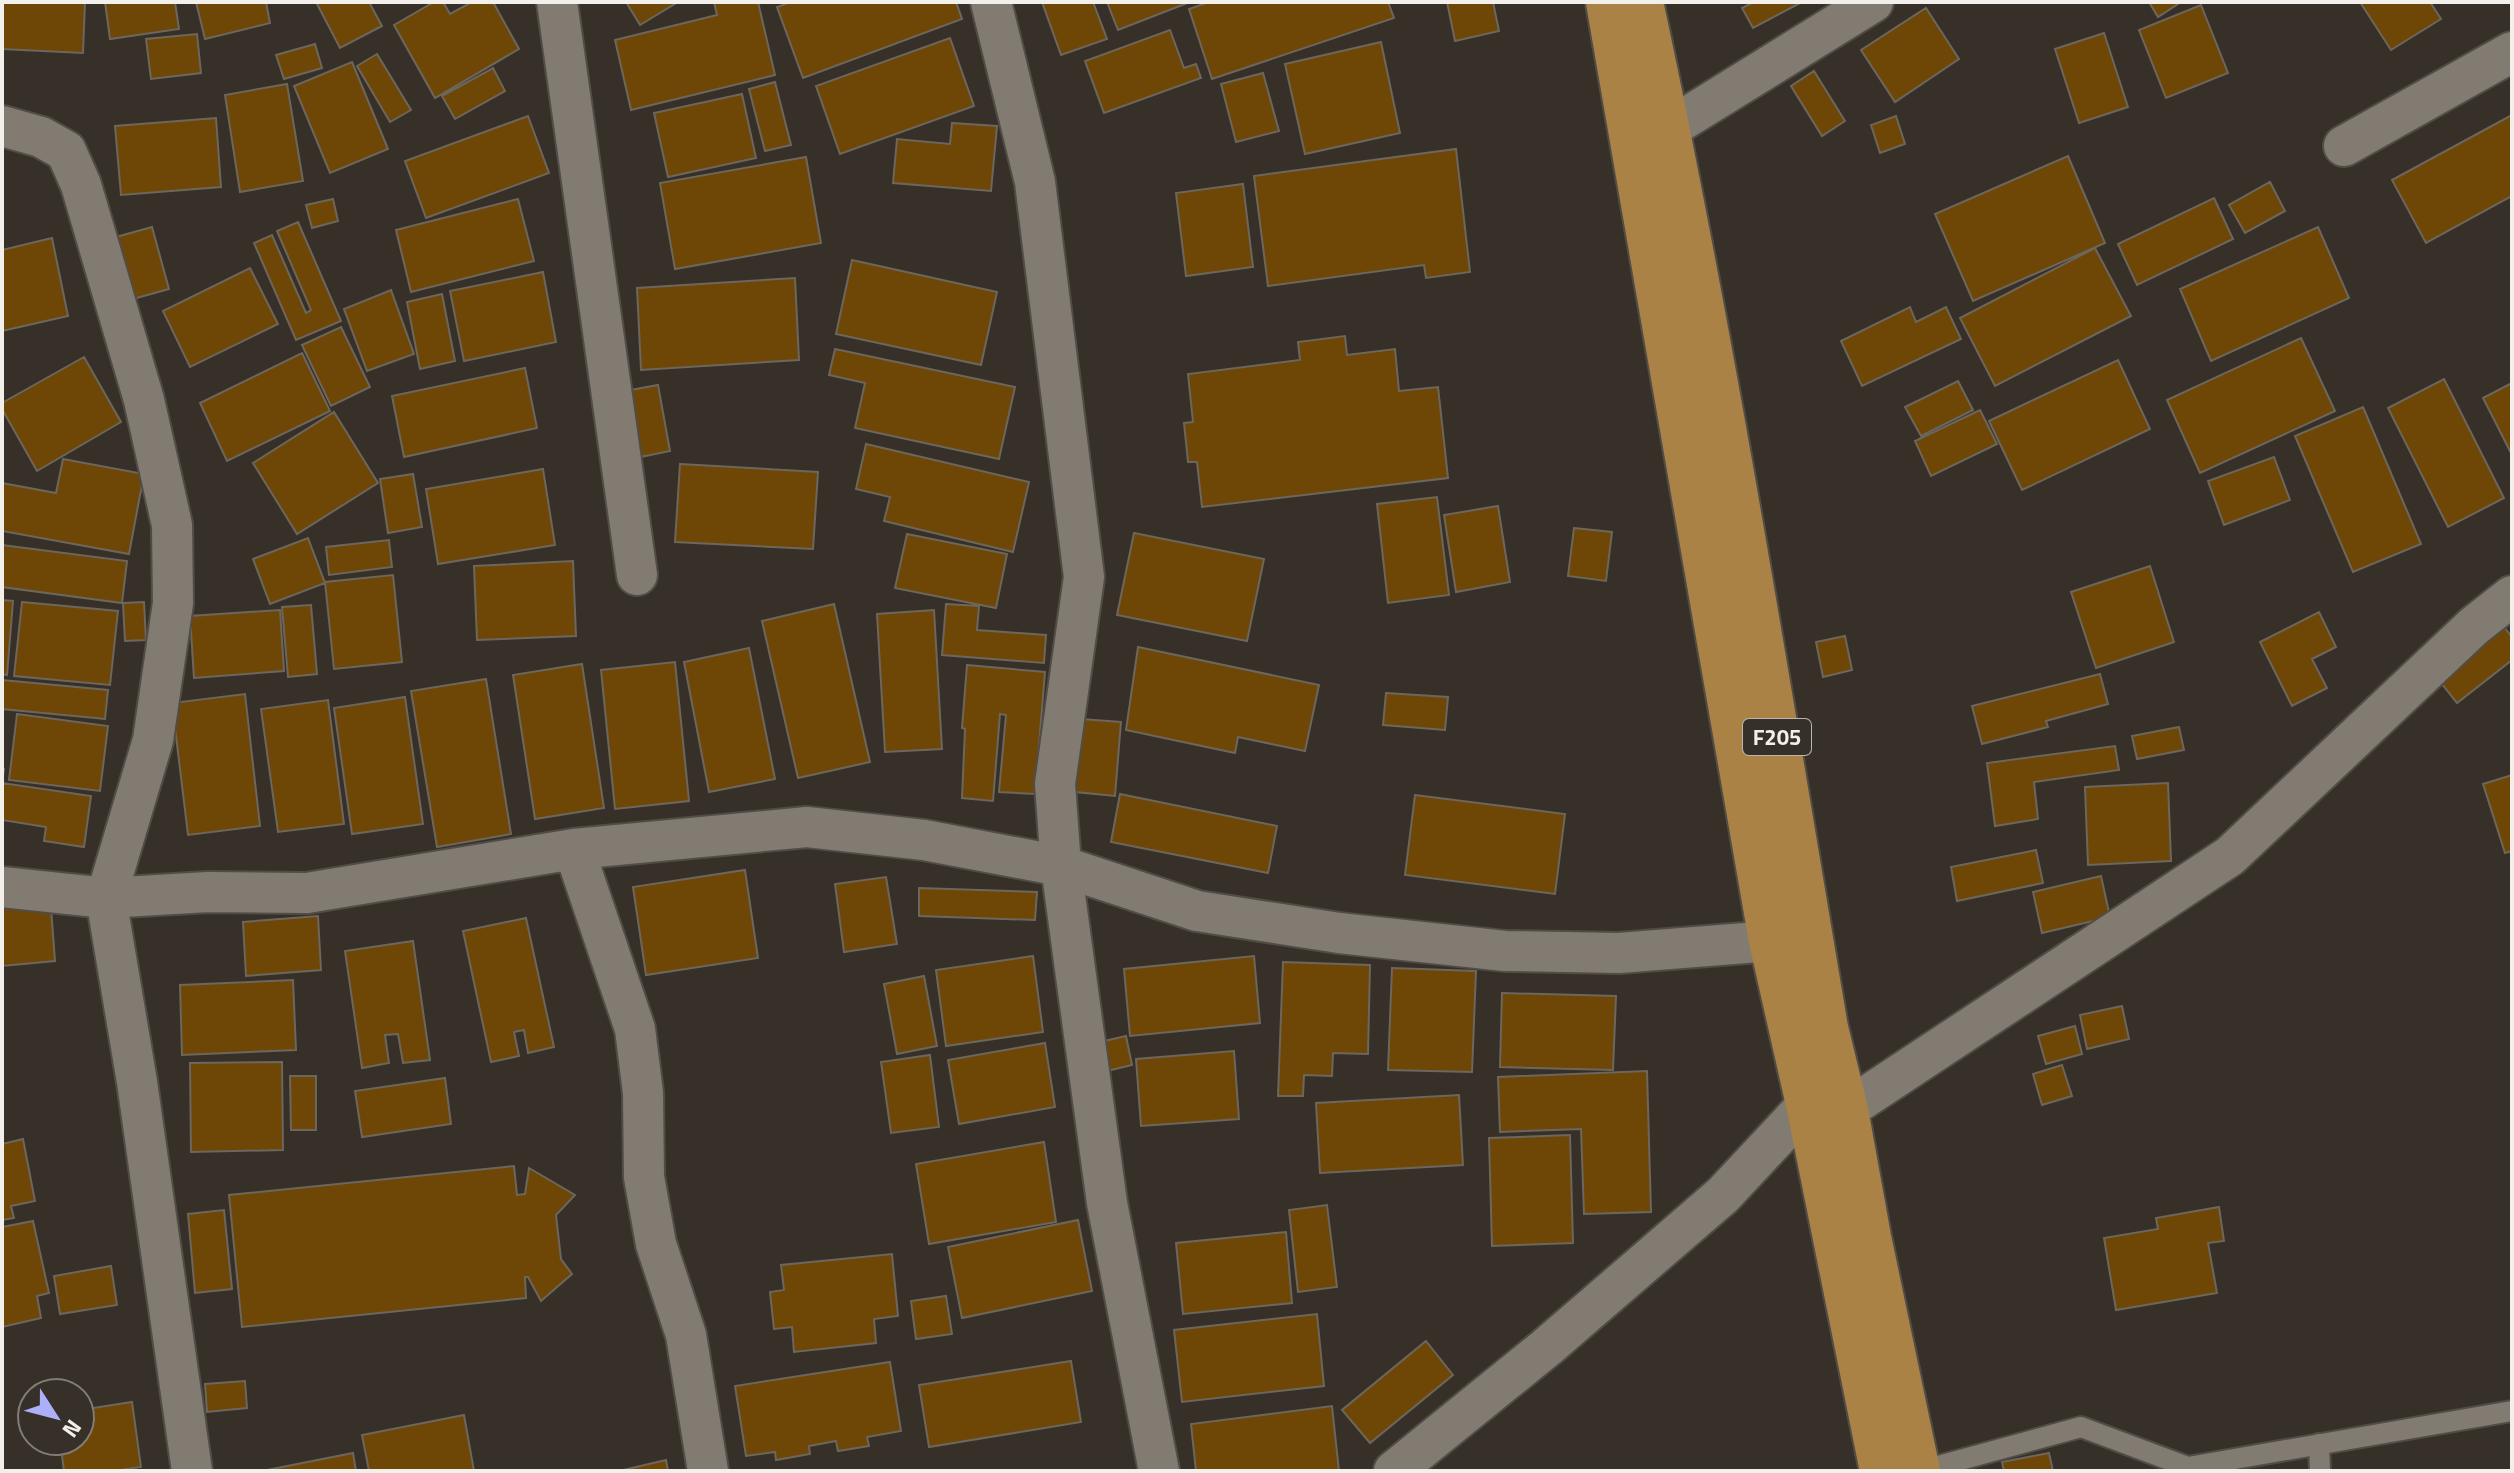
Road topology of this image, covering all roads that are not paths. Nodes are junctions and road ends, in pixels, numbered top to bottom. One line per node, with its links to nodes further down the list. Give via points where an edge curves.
1 (557, 2): 10 (street)
2 (991, 2): 13 (street, via 1035,182 1084,577 1055,784)
3 (1608, 2): 16 (main road, F205)
4 (1641, 2): 8 (main road, F205)
5 (1873, 2): 8 (street)
6 (2512, 52): 9 (street)
7 (2, 126): 15 (street, via 66,151 81,185 144,400 172,525 173,603 153,740)
8 (1668, 129): 17 (main road, F205, via 1726,434 1826,1028)
9 (2344, 146)
10 (637, 575)
11 (2512, 596): 17 (street, via 2230,856)
12 (574, 849): 13 (street, via 807,827 924,840); 15 (street, via 307,893); 22 (street, via 635,1029 643,1093 644,1177 656,1244 686,1335)
13 (1061, 866): 16 (street, via 1197,911 1505,951 1619,953); 23 (street, via 1107,1203)
14 (2, 887): 15 (street)
15 (106, 898): 21 (street)
16 (1771, 941): 17 (main road, F205)
17 (1827, 1107): 24 (street); 25 (main road, F205); 26 (main road, F205, via 1869,1237)
18 (2512, 1411): 19 (lane)
19 (2319, 1444): 20 (lane); 27 (lane)
20 (2186, 1469): 26 (lane, via 2081,1427)
21 (192, 1471)
22 (708, 1471)
23 (1159, 1471)
24 (1394, 1471)
25 (1882, 1471)
26 (1919, 1471)
27 (2320, 1471)

